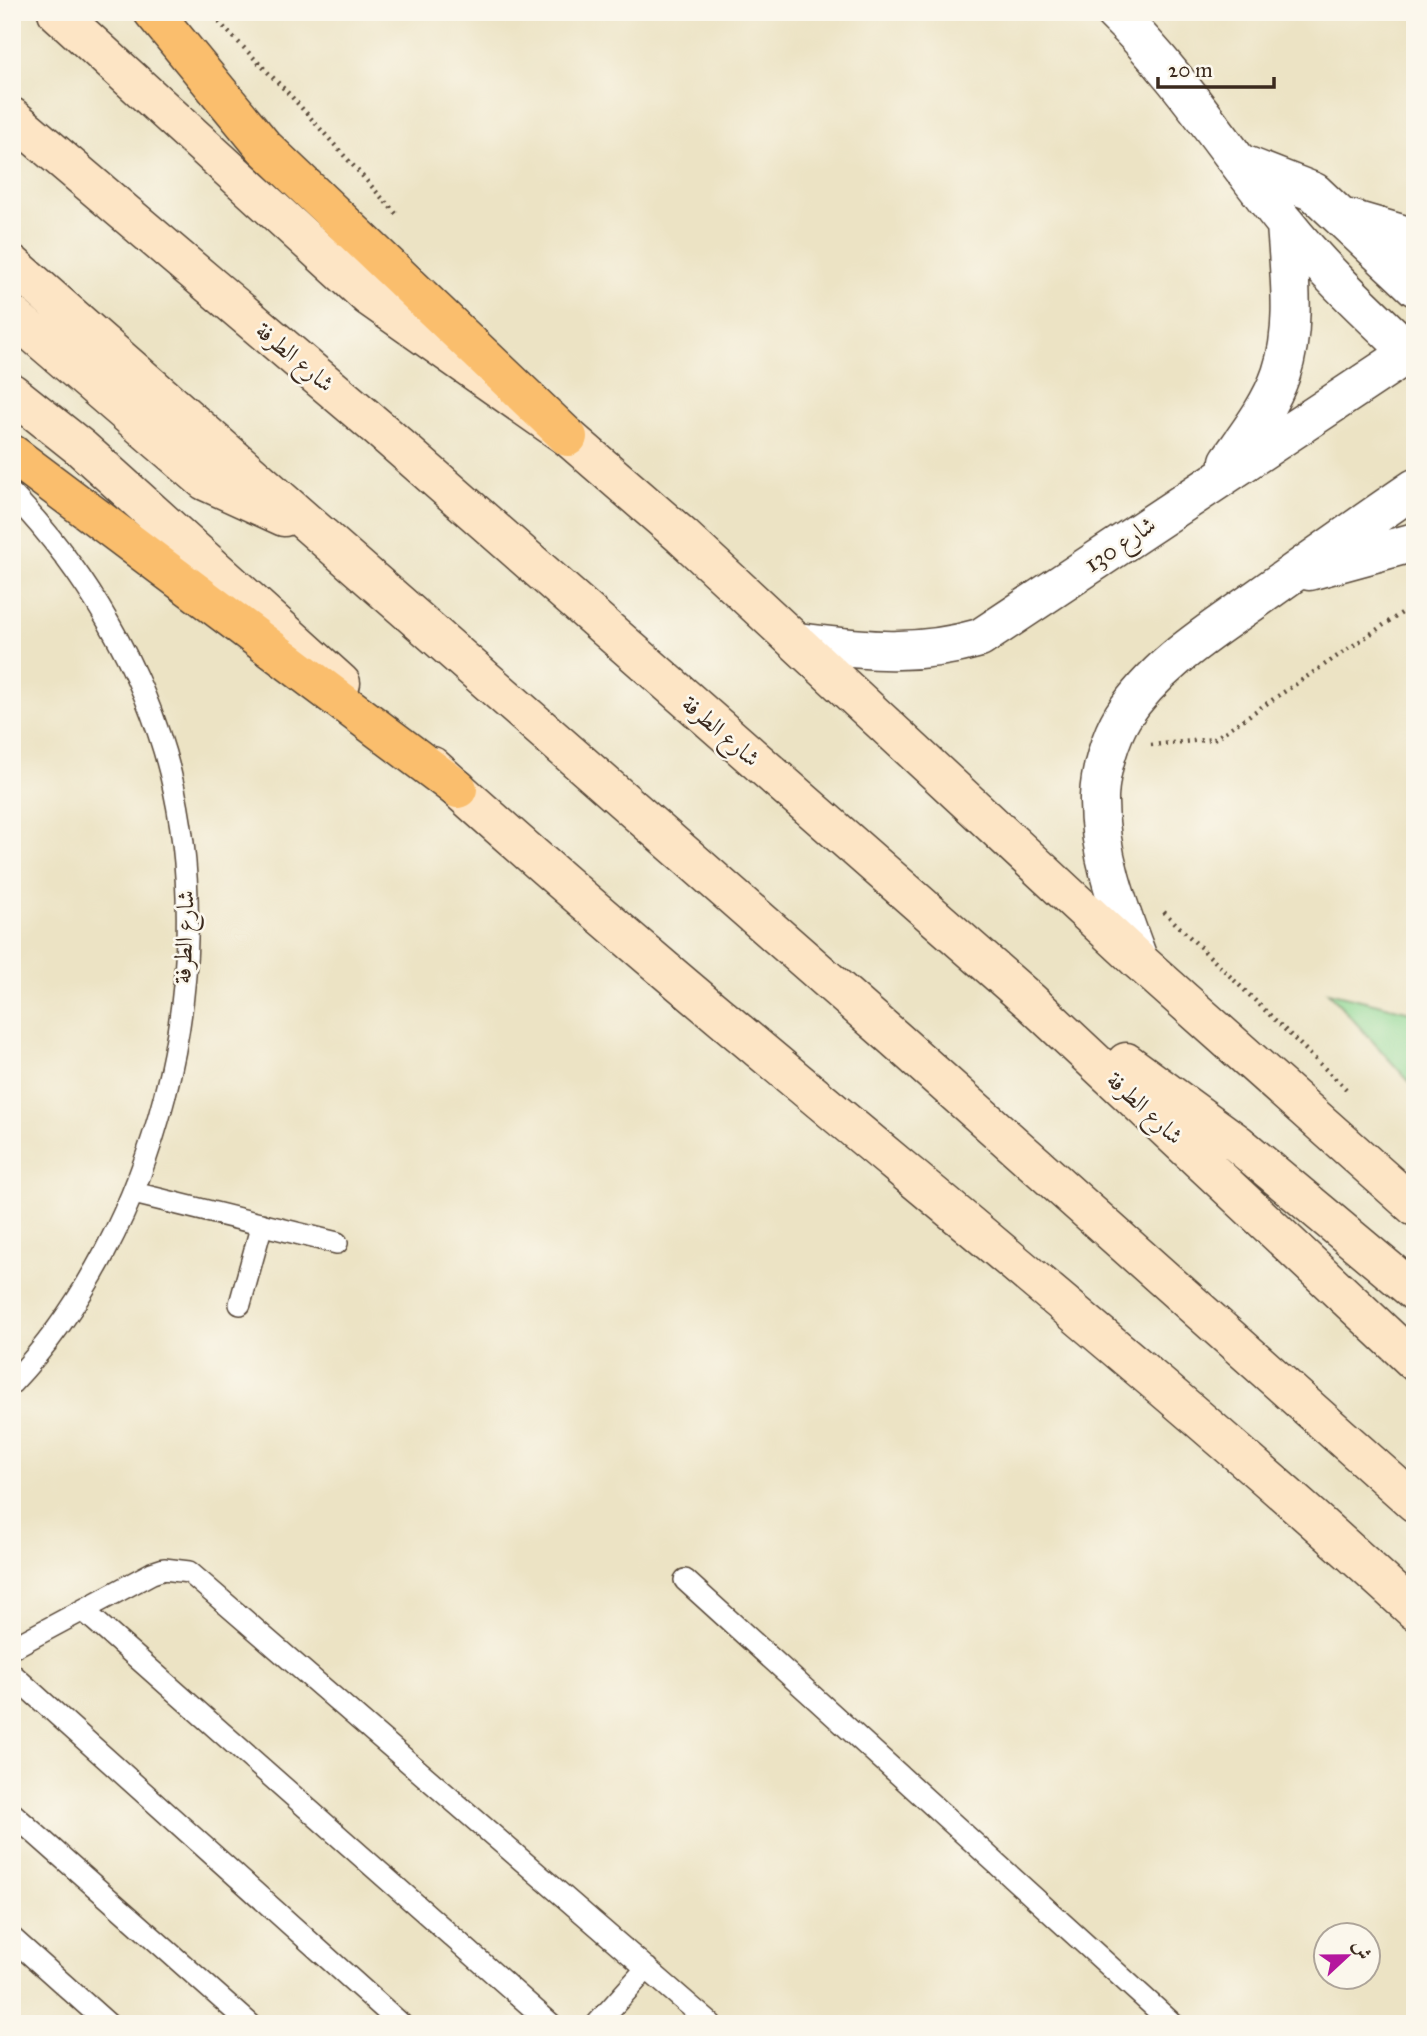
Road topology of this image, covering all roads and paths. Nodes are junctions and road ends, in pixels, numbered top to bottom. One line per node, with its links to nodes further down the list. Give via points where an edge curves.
1 (57, 12): 16 (main road, via 369,297)
2 (153, 12): 16 (highway, via 264,147)
3 (209, 12): 9 (path)
4 (1114, 12): 6 (street, via 1187,93)
5 (12, 117): 30 (main road, شارع الطرفة, via 377,427)
6 (1240, 163): 7 (street, via 1314,192); 8 (street)
7 (1343, 217): 10 (street); 12 (street)
8 (1286, 224): 14 (street, via 1366,312); 18 (street, via 1289,332 1281,373 1261,416)
9 (405, 225)
10 (1415, 238)
11 (12, 264): 21 (main road)
12 (1415, 287)
13 (12, 315): 21 (main road, via 205,481)
14 (1413, 353): 18 (street, شارع 130)
15 (12, 393): 27 (main road, via 81,448)
16 (568, 436): 25 (main road)
17 (12, 454): 27 (highway)
18 (1217, 478): 25 (street, شارع 130, via 980,638 943,649 882,653)
19 (1415, 488): 23 (street)
20 (12, 494): 32 (lane, شارع الطرفة, via 57,547 126,656 158,732 180,821 187,922 179,1020 154,1135)
21 (322, 534): 40 (main road)
22 (1415, 542): 23 (street)
23 (1290, 575): 29 (street, via 1194,643 1152,680 1122,717 1099,795 1111,885)
24 (1415, 604): 26 (path, via 1213,739)
25 (797, 642): 29 (main road)
26 (1144, 745)
27 (458, 789): 43 (main road, via 824,1105 1294,1500)
28 (1160, 909): 31 (path)
29 (1139, 961): 33 (main road)
30 (1031, 1002): 36 (main road, via 1134,1067 1237,1143); 38 (main road, شارع الطرفة)
31 (1356, 1098)
32 (134, 1193): 34 (lane); 39 (lane, شارع الطرفة, via 89,1282)
33 (1415, 1207)
34 (262, 1224): 35 (lane); 37 (lane)
35 (337, 1243)
36 (1415, 1292)
37 (240, 1304)
38 (1415, 1362)
39 (12, 1383)
40 (1415, 1503)
41 (685, 1580): 55 (lane)
42 (83, 1610): 44 (lane); 48 (lane, via 164,1569 177,1568 200,1578); 52 (lane)
43 (1415, 1611)
44 (12, 1648)
45 (12, 1674): 51 (lane)
46 (12, 1813): 50 (lane)
47 (12, 1938): 49 (lane)
48 (647, 1968): 53 (lane); 54 (lane)
49 (108, 2024)
50 (250, 2024)
51 (401, 2024)
52 (551, 2024)
53 (597, 2024)
54 (711, 2024)
55 (1173, 2024)

